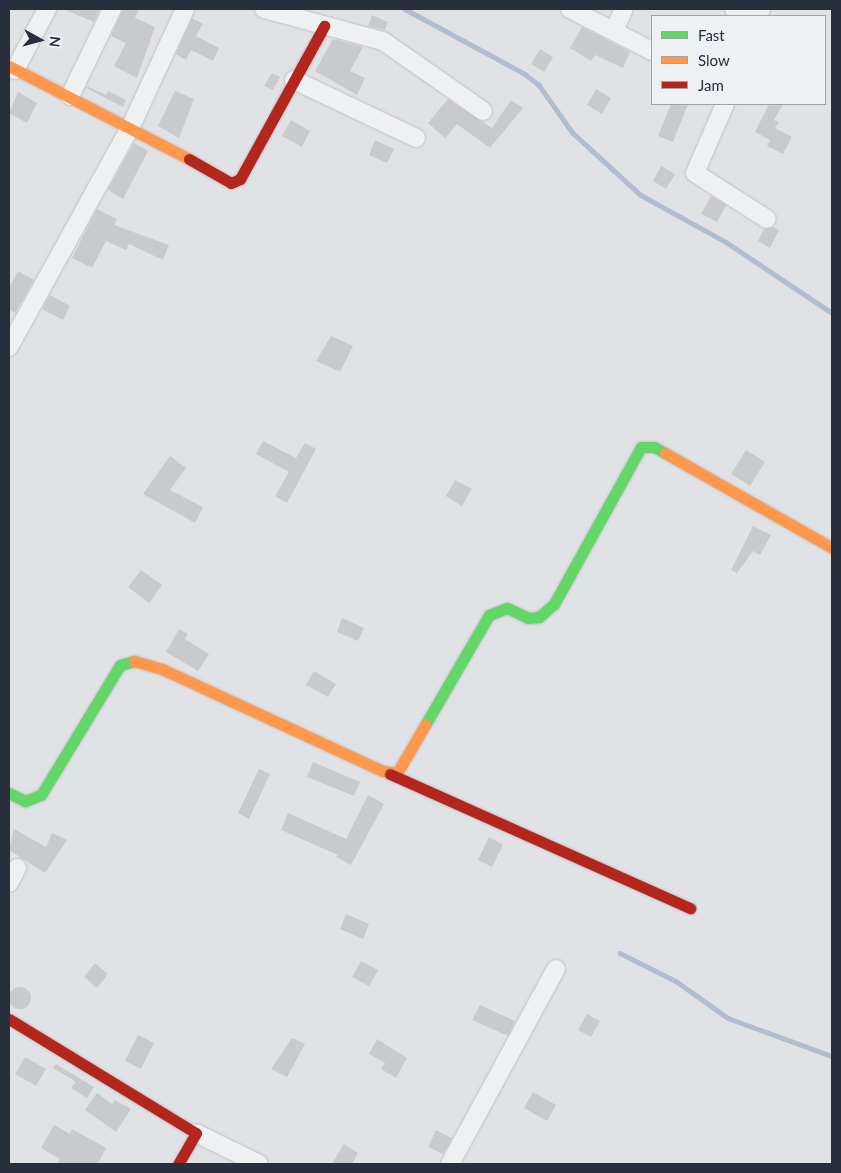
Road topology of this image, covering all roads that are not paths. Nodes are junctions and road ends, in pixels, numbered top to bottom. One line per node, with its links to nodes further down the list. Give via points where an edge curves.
1 (47, 9): 12 (street)
2 (112, 9): 14 (street)
3 (185, 9): 17 (street)
4 (264, 9): 9 (street)
5 (570, 9): 10 (street)
6 (624, 9): 10 (street)
7 (734, 9): 8 (street)
8 (746, 15)
9 (324, 26): 13 (street); 16 (street, via 383,40)
10 (614, 31): 11 (street)
11 (651, 50)
12 (12, 68): 14 (street)
13 (294, 80): 17 (street, via 236,182 226,182); 18 (street)
14 (70, 96): 17 (street)
15 (725, 105): 19 (street, via 695,173)
16 (483, 111)
17 (131, 126): 20 (street)
18 (416, 138)
19 (767, 220)
20 (9, 347)
21 (832, 548): 22 (street, via 654,447 641,447 550,609 534,618 507,608 494,610 489,615 404,767)
22 (390, 774): 23 (street, via 162,669 132,661 120,665 41,795 25,801); 24 (street)
23 (9, 793)
24 (690, 908)
25 (556, 969): 30 (street)
26 (9, 1020): 27 (street)
27 (196, 1133): 28 (street); 29 (street)
28 (178, 1164)
29 (259, 1164)
30 (450, 1164)

